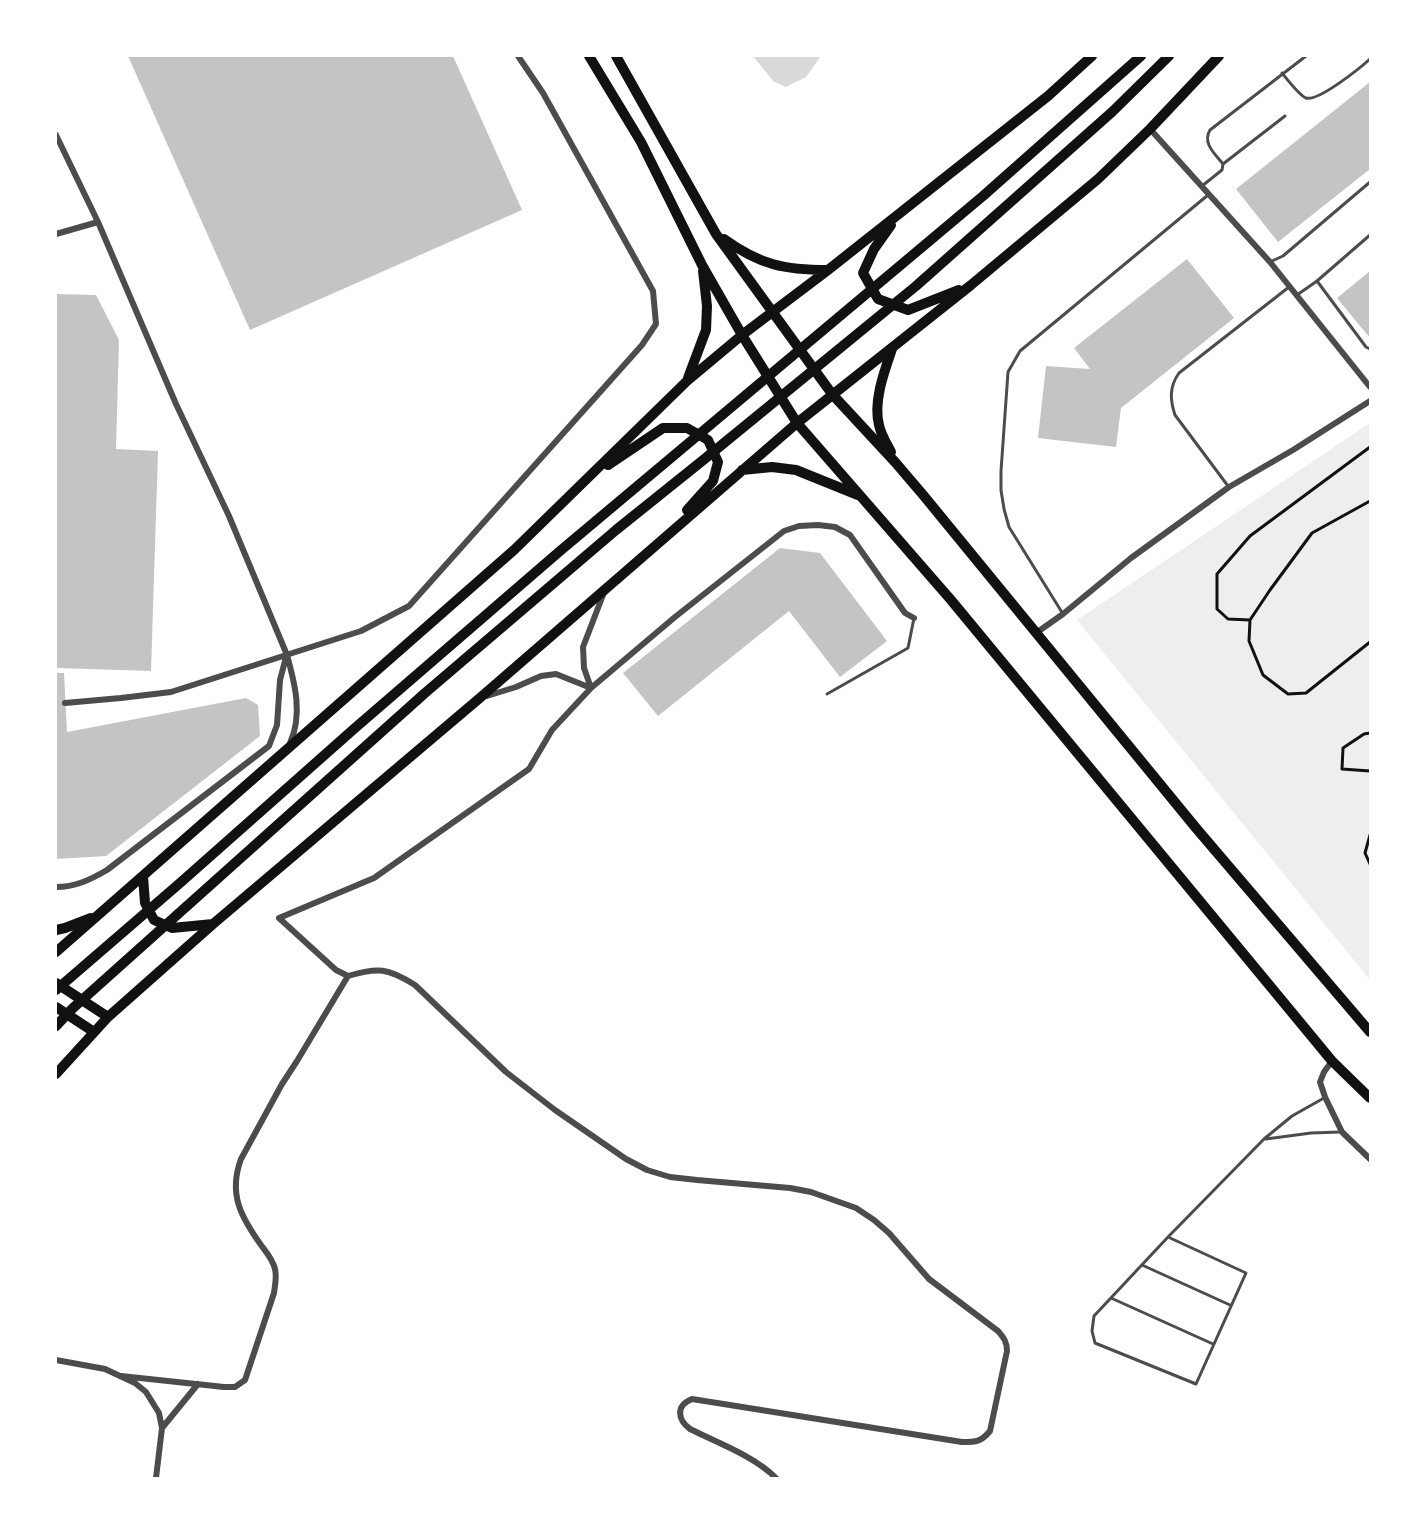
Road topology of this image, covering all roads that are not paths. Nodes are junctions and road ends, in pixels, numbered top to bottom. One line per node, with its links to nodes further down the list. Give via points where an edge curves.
1 (518, 56): 49 (street, via 543,93 652,291 656,324 642,345 409,606 361,631)
2 (589, 56): 24 (main road, via 640,142)
3 (616, 56): 21 (main road)
4 (1092, 56): 18 (main road, via 1048,96)
5 (1141, 56): 63 (main road, via 983,196 560,551)
6 (1169, 56): 66 (main road, via 1112,112 916,286 616,530 425,693)
7 (1219, 56): 12 (main road)
8 (1306, 56): 10 (lane)
9 (1371, 59): 10 (lane, via 1315,97 1306,98)
10 (1282, 74): 14 (lane, via 1210,130 1208,144)
11 (1285, 116): 14 (lane)
12 (1150, 129): 16 (street); 27 (main road, via 1098,179)
13 (56, 135): 19 (street)
14 (1223, 164): 16 (lane, via 1222,170)
15 (1371, 182): 23 (lane, via 1283,256)
16 (1202, 186): 17 (street)
17 (1209, 194): 23 (street); 46 (lane, via 1020,351 1008,372 1001,471 1004,509 1009,527)
18 (898, 215): 25 (main road); 27 (main road, via 863,273 878,299 908,310)
19 (98, 222): 20 (street); 49 (street)
20 (56, 234)
21 (716, 234): 25 (main road, via 768,263 798,270); 30 (main road)
22 (1371, 235): 26 (lane)
23 (1270, 262): 28 (street)
24 (702, 265): 31 (main road); 34 (main road, via 706,330)
25 (828, 270): 30 (main road)
26 (1317, 281): 29 (lane); 33 (lane)
27 (971, 285): 32 (main road)
28 (1290, 286): 29 (street); 42 (lane, via 1173,381 1171,403 1175,415)
29 (1297, 295): 35 (street)
30 (774, 312): 31 (main road); 36 (main road)
31 (742, 335): 34 (main road); 38 (main road)
32 (892, 349): 36 (main road); 39 (main road, via 878,402 879,425)
33 (1371, 349)
34 (687, 381): 41 (main road)
35 (1371, 387)
36 (832, 394): 38 (main road); 39 (main road)
37 (1371, 401): 42 (street)
38 (798, 423): 40 (main road); 43 (main road)
39 (895, 462): 48 (main road)
40 (742, 470): 43 (main road, via 796,470); 44 (main road)
41 (585, 480): 44 (main road, via 663,428 687,428 708,440 718,462 713,481); 54 (main road, via 514,550)
42 (1229, 487): 46 (street, via 1131,558)
43 (861, 496): 69 (main road)
44 (657, 544): 45 (main road)
45 (605, 589): 50 (street, via 583,647 584,668); 52 (main road)
46 (1063, 614): 48 (street)
47 (914, 618): 50 (street, via 905,613 850,535 835,527 799,526 784,531); 51 (lane, via 908,648)
48 (1036, 633): 68 (main road)
49 (287, 655): 53 (street, via 171,692); 54 (street, via 297,716); 56 (street, via 280,680 277,725 269,746 107,870 87,881)
50 (591, 688): 52 (street, via 555,674); 61 (street, via 552,730 529,769 374,878 279,918 336,970)
51 (827, 694)
52 (481, 698): 58 (main road)
53 (66, 703)
54 (287, 750): 55 (main road)
55 (143, 876): 57 (main road); 58 (main road, via 145,903 154,920 172,928)
56 (56, 887)
57 (97, 916): 59 (main road); 60 (main road)
58 (213, 924): 65 (main road)
59 (56, 930)
60 (56, 952)
61 (348, 976): 83 (street, via 282,1084 237,1169 240,1211 272,1260 276,1281 245,1380 224,1388); 86 (street, via 380,970 398,974 415,985 506,1072 607,1147 647,1170 670,1177 790,1188 856,1208 889,1233 929,1279 1004,1338 1007,1351 990,1431 973,1442 692,1399 685,1402 680,1409 683,1424 752,1460)
62 (56, 983): 65 (main road)
63 (56, 990)
64 (56, 1007): 67 (main road)
65 (108, 1017): 67 (main road)
66 (56, 1026)
67 (94, 1032): 70 (main road)
68 (1371, 1032)
69 (1332, 1061): 71 (street, via 1320,1082); 72 (main road)
70 (56, 1074)
71 (1325, 1097): 73 (street); 74 (lane, via 1292,1116)
72 (1371, 1098)
73 (1342, 1132): 74 (lane); 75 (street)
74 (1264, 1139): 76 (lane)
75 (1371, 1159)
76 (1168, 1237): 77 (lane); 79 (lane, via 1246,1273)
77 (1142, 1265): 78 (lane); 79 (lane)
78 (1111, 1298): 80 (lane); 80 (lane, via 1094,1316 1095,1343 1196,1384)
79 (1231, 1305): 80 (lane)
80 (1214, 1344)
81 (56, 1360): 82 (street)
82 (121, 1376): 83 (street); 84 (street, via 146,1392 159,1413)
83 (198, 1384): 84 (street)
84 (162, 1428): 85 (street)
85 (156, 1479)
86 (776, 1479)

